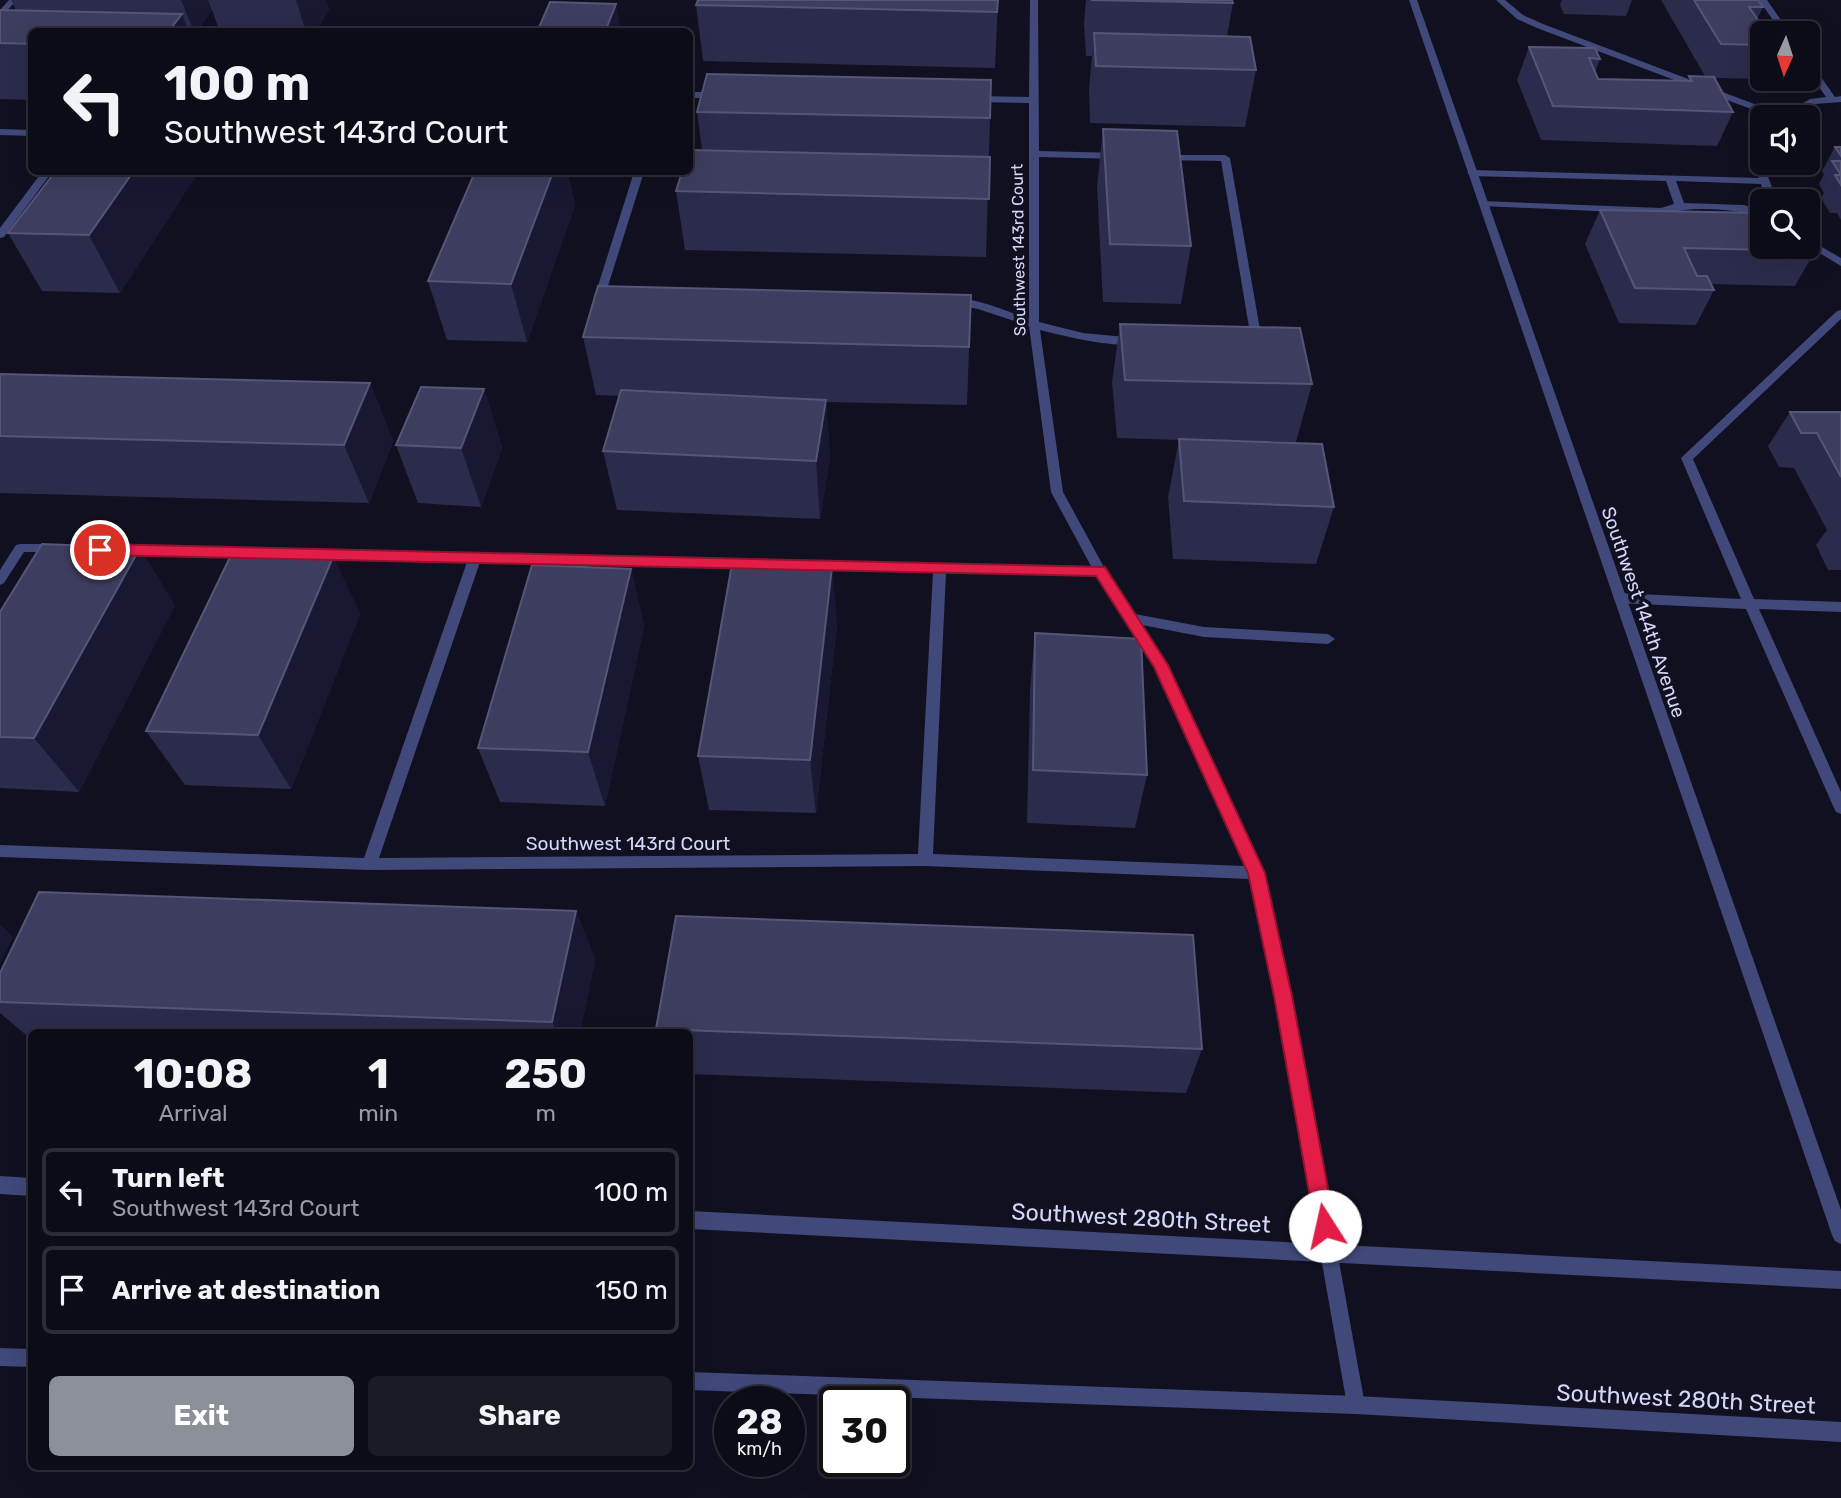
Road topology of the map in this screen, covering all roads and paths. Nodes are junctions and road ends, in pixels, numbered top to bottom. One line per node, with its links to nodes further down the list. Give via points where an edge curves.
1 (13, 0): 6 (street)
2 (1034, 0): 13 (street, Southwest 143rd Court)
3 (1413, 0): 21 (street, Southwest 144th Avenue)
4 (1500, 0): 15 (street, via 1540,26)
5 (1763, 0): 7 (street)
6 (0, 15)
7 (1778, 21)
8 (1820, 80): 12 (street)
9 (693, 95): 10 (street)
10 (731, 96)
11 (965, 99): 13 (street)
12 (1836, 99): 14 (street)
13 (1034, 100): 18 (street, Southwest 143rd Court)
14 (1806, 105)
15 (1750, 106)
16 (0, 132): 17 (street)
17 (28, 133)
18 (1034, 154): 19 (street); 41 (street, Southwest 143rd Court)
19 (1130, 156)
20 (1143, 156): 43 (street, via 1225,158 1257,341)
21 (1472, 173): 25 (street); 28 (street, Southwest 144th Avenue)
22 (45, 175): 35 (street)
23 (638, 175): 38 (street, via 602,289)
24 (1762, 175): 26 (street)
25 (1670, 178): 26 (street); 29 (street)
26 (1765, 181): 27 (street)
27 (1768, 189)
28 (1483, 203): 31 (street); 50 (street, Southwest 144th Avenue)
29 (1681, 206): 30 (street); 31 (street)
30 (1750, 210)
31 (1661, 211): 32 (street)
32 (1684, 219)
33 (1742, 220): 34 (street)
34 (1750, 220)
35 (0, 235)
36 (1820, 250): 37 (street)
37 (1841, 263)
38 (629, 290)
39 (940, 301): 41 (street, via 968,302)
40 (1841, 313): 51 (street, via 1687,458)
41 (1034, 325): 42 (street, via 1113,341); 48 (street, Southwest 143rd Court, via 1057,492)
42 (1152, 341)
43 (1244, 341)
44 (75, 549): 49 (street, via 20,548)
45 (102, 550): 46 (street)
46 (475, 558): 47 (street); 58 (street)
47 (940, 567): 48 (street); 57 (street)
48 (1100, 571): 53 (street, Southwest 143rd Court)
49 (0, 580)
50 (1619, 598): 51 (street); 63 (street, Southwest 144th Avenue)
51 (1750, 604): 52 (street); 55 (street)
52 (1841, 607)
53 (1130, 618): 54 (street, via 1204,632); 59 (street, Southwest 143rd Court, via 1161,665)
54 (1328, 639)
55 (1841, 808)
56 (0, 852): 58 (street, Southwest 143rd Court)
57 (925, 860): 58 (street, Southwest 143rd Court); 59 (street, Southwest 143rd Court)
58 (369, 864)
59 (1256, 873): 64 (street, Southwest 143rd Court)
60 (0, 1185): 61 (street)
61 (28, 1187)
62 (693, 1220): 64 (street, Southwest 280th Street)
63 (1841, 1235)
64 (1329, 1252): 65 (street, Southwest 280th Street); 69 (street, Southwest 143rd Court)
65 (1841, 1280)
66 (0, 1357): 67 (street)
67 (28, 1358)
68 (693, 1381): 69 (street, Southwest 280th Street)
69 (1356, 1405): 70 (street, Southwest 280th Street)
70 (1841, 1432)

